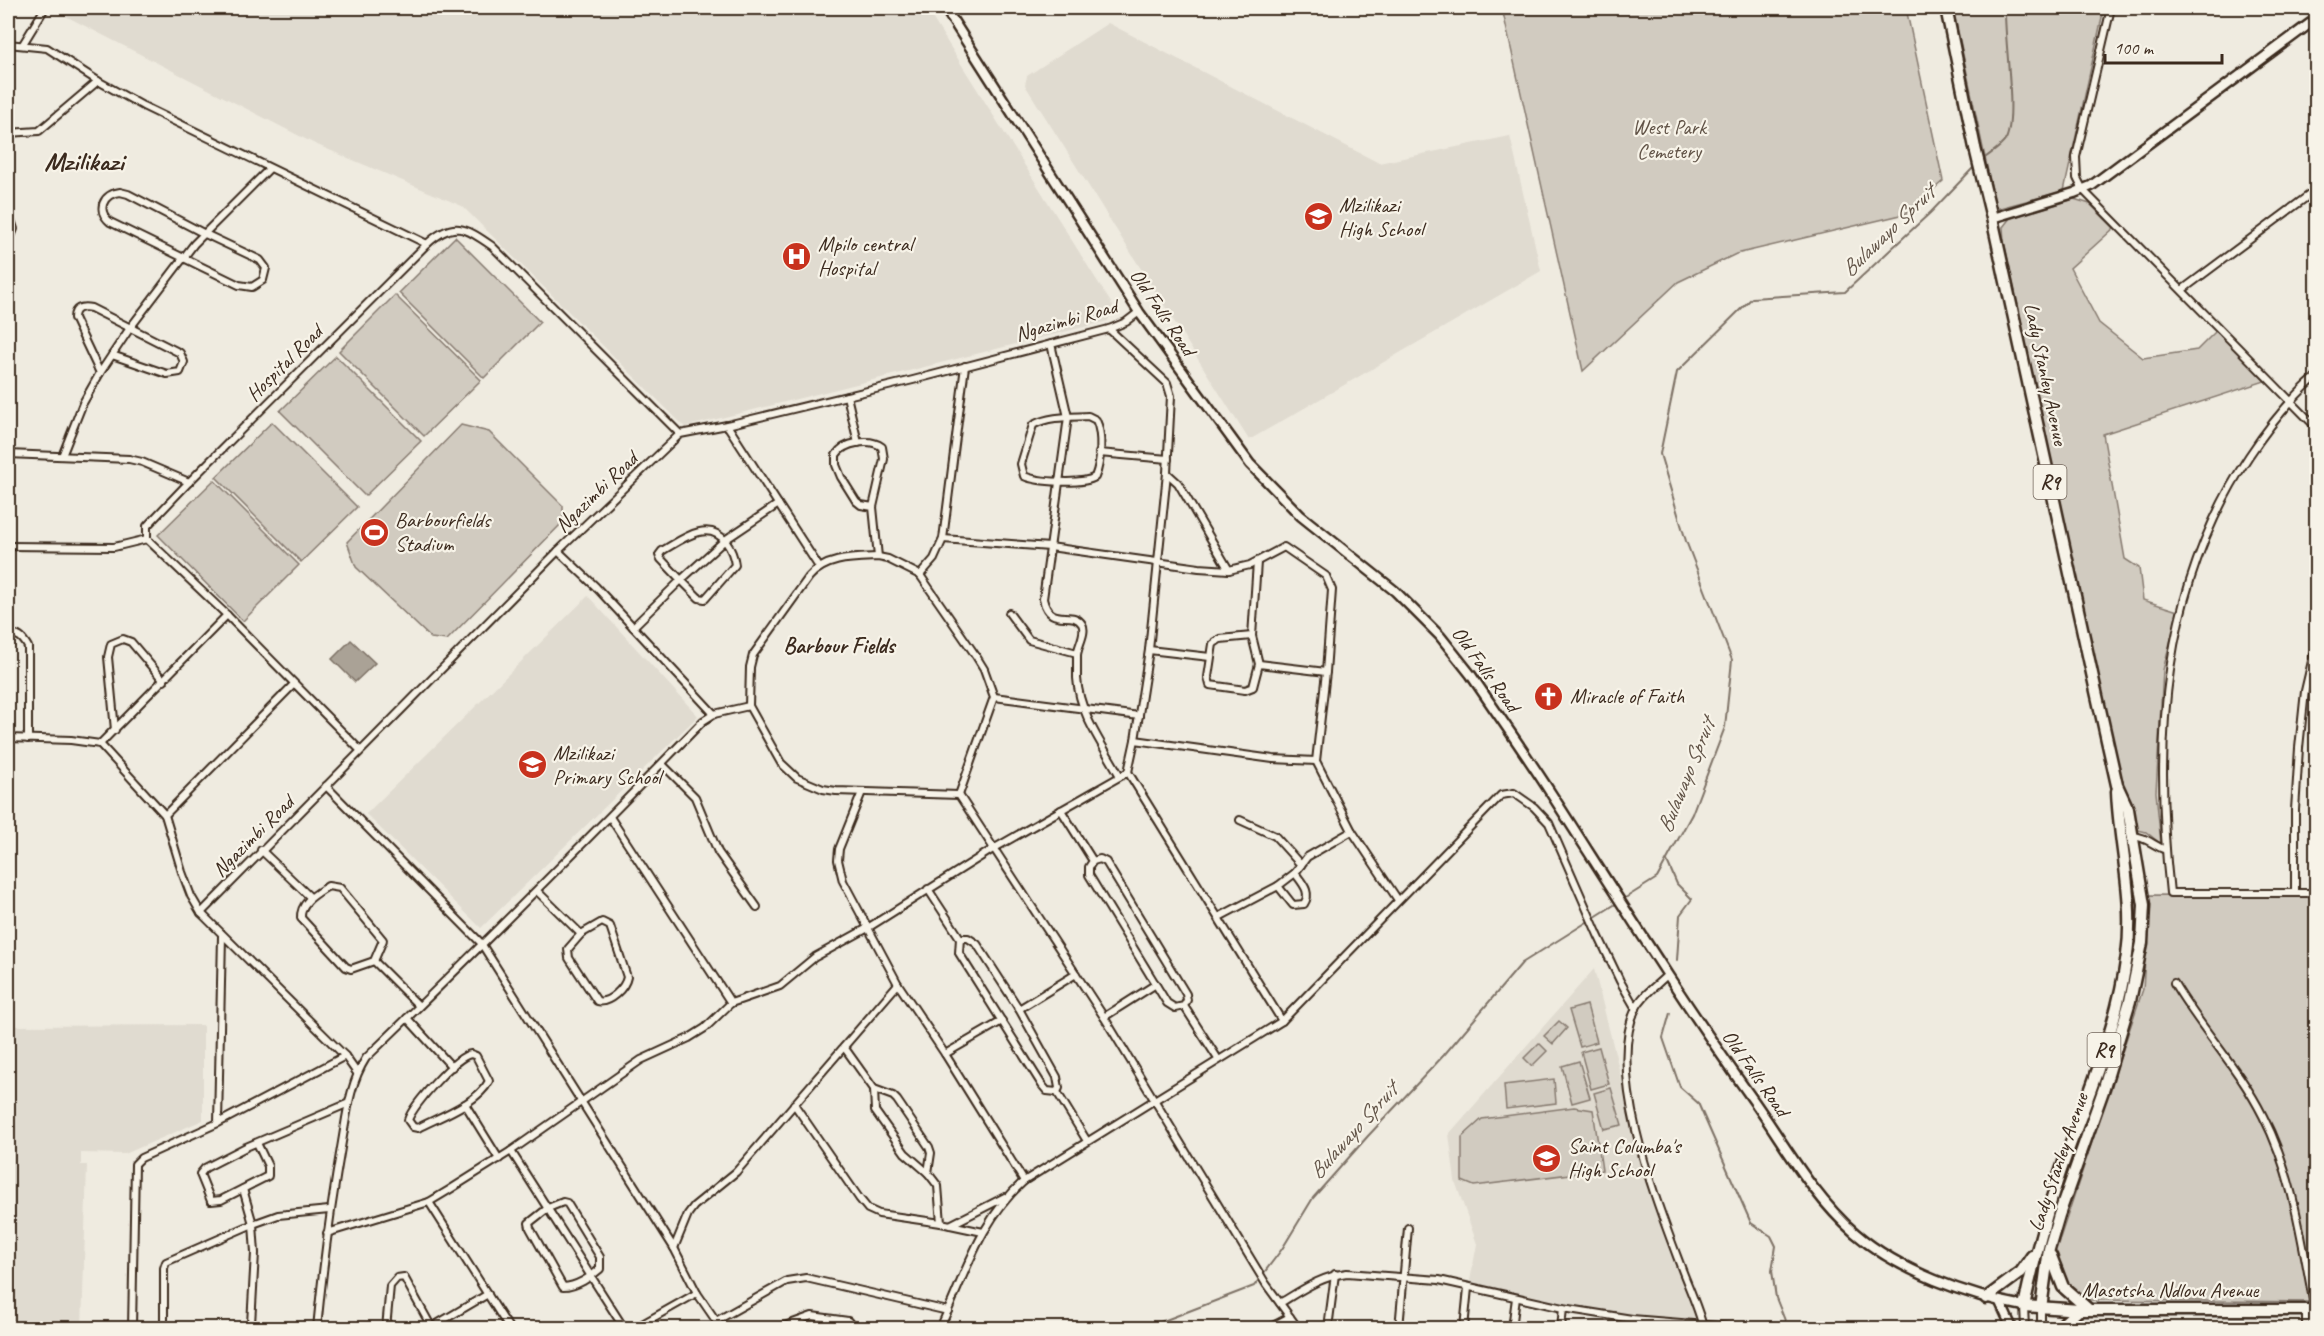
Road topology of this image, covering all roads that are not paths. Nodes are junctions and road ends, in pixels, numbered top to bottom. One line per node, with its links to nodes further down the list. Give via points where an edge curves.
1 (45, 8): 7 (street)
2 (945, 8): 20 (street, Old Falls Road)
3 (1946, 8): 13 (highway, Lady Stanley Avenue / R9)
4 (2110, 8): 11 (street, via 2076,157 2077,178)
5 (2316, 19): 11 (street)
6 (8, 44): 7 (street)
7 (23, 45): 8 (street, via 47,48)
8 (98, 81): 9 (street, via 39,131); 10 (street)
9 (8, 133)
10 (269, 169): 15 (street); 17 (street)
11 (2083, 190): 13 (street); 19 (street)
12 (2316, 190): 19 (street)
13 (1992, 218): 93 (highway, Lady Stanley Avenue / R9, via 2117,785 2128,809)
14 (8, 221): 16 (street, via 14,229)
15 (204, 233): 18 (street); 18 (street, via 260,260 266,268 259,284 245,287); 18 (street, via 128,194 114,193 104,201 103,213 110,222)
16 (8, 244)
17 (427, 244): 33 (street, Hospital Road, via 456,227 492,246); 41 (street, Hospital Road)
18 (183, 258): 21 (street)
19 (2182, 290): 29 (street)
20 (1139, 312): 22 (street, Ngazimbi Road); 117 (street, Old Falls Road, via 1250,464 1301,516 1395,591 1451,649)
21 (130, 328): 24 (street); 24 (street, via 180,353 183,367 175,374 167,374); 26 (street, via 84,306 74,313)
22 (1109, 329): 23 (street, Ngazimbi Road); 38 (street, via 1169,388)
23 (1051, 344): 25 (street, Ngazimbi Road); 30 (street)
24 (112, 355): 26 (street)
25 (965, 366): 28 (street, Ngazimbi Road); 45 (street)
26 (100, 373): 37 (street)
27 (2316, 376): 29 (street)
28 (847, 396): 31 (street, Ngazimbi Road); 34 (street)
29 (2290, 401): 32 (street); 96 (street, via 2232,482 2208,528 2182,601 2169,668 2164,737)
30 (1068, 417): 35 (street, via 1088,416 1096,420); 40 (street); 40 (street, via 1034,425 1021,464 1026,478)
31 (727, 425): 33 (street, Ngazimbi Road); 42 (street)
32 (2316, 427)
33 (680, 434): 49 (street, Ngazimbi Road)
34 (858, 443): 43 (street, via 878,444 884,452); 43 (street, via 841,449 836,465 856,501)
35 (1100, 453): 38 (street); 40 (street, via 1097,473 1092,478)
36 (8, 454): 37 (street)
37 (62, 456): 41 (street, via 136,460)
38 (1168, 459): 39 (street)
39 (1167, 473): 51 (street); 54 (street, via 1178,483)
40 (1057, 481): 48 (street)
41 (189, 482): 44 (street, Hospital Road, via 147,526)
42 (777, 505): 46 (street); 53 (street)
43 (873, 507): 50 (street)
44 (147, 539): 47 (street, via 107,547); 58 (street)
45 (943, 539): 48 (street); 55 (street, via 934,559)
46 (725, 540): 56 (street); 56 (street, via 735,565 707,597 699,598); 56 (street, via 715,532 703,530 660,553)
47 (8, 546)
48 (1050, 547): 51 (street); 64 (street, via 1043,592 1045,606 1053,616 1080,621 1084,630)
49 (558, 551): 59 (street); 80 (street, Ngazimbi Road)
50 (878, 557): 53 (street, via 836,561); 55 (street)
51 (1158, 562): 54 (street); 63 (street)
52 (1257, 562): 54 (street); 61 (street); 67 (street, via 1284,547 1330,580)
53 (819, 567): 71 (street, via 753,655)
54 (1229, 570)
55 (920, 575): 70 (street, via 984,669)
56 (681, 580): 59 (street)
57 (1010, 613): 64 (street, via 1029,640)
58 (227, 615): 68 (street); 69 (street)
59 (633, 627): 73 (street)
60 (8, 635): 77 (street, via 18,634 28,647)
61 (1252, 636): 65 (street, via 1216,641); 66 (street)
62 (2316, 644): 103 (street, via 2304,691 2299,748)
63 (1149, 650): 65 (street); 74 (street)
64 (1077, 653): 72 (street)
65 (1210, 657): 66 (street, via 1208,677 1214,687 1251,689)
66 (1259, 664): 67 (street)
67 (1326, 672): 81 (street)
68 (164, 681): 75 (street); 75 (street, via 131,642 123,639 111,644 108,657)
69 (294, 684): 80 (street); 89 (street)
70 (994, 697): 72 (street); 87 (street)
71 (748, 706): 73 (street); 86 (street, via 781,764 797,778 823,789)
72 (1082, 708): 74 (street); 84 (street)
73 (714, 714): 82 (street)
74 (1139, 716): 78 (street)
75 (115, 730): 79 (street)
76 (8, 738): 77 (street)
77 (28, 739): 79 (street)
78 (1135, 740): 81 (street); 83 (street)
79 (100, 744): 89 (street)
80 (360, 750): 85 (street, Ngazimbi Road)
81 (1316, 761): 92 (street)
82 (662, 764): 90 (street); 107 (street, via 695,797 718,852)
83 (1128, 772): 84 (street); 109 (street)
84 (1120, 776): 88 (street)
85 (326, 786): 95 (street, Ngazimbi Road); 114 (street)
86 (862, 792): 87 (street); 110 (street, via 842,839 838,860 843,881)
87 (959, 795): 94 (street)
88 (1061, 810): 94 (street); 97 (street)
89 (165, 815): 108 (street, via 182,872)
90 (610, 817): 102 (street); 121 (street)
91 (1240, 820): 98 (street, via 1275,836)
92 (1352, 831): 98 (street, via 1313,853); 106 (street)
93 (2127, 837): 96 (street, via 2141,837); 162 (highway, Lady Stanley Avenue / R9, via 2144,905 2137,976); 163 (highway, Lady Stanley Avenue / R9, via 2130,933 2125,970 2109,1036)
94 (993, 849): 101 (street); 116 (street)
95 (261, 850): 105 (street); 108 (street, Ngazimbi Road)
96 (2166, 850): 103 (street, via 2170,893)
97 (1092, 861): 120 (street, via 1089,875); 123 (street, via 1106,862 1186,994)
98 (1301, 865): 99 (street)
99 (1295, 873): 100 (street); 100 (street, via 1307,892 1304,904 1293,905)
100 (1278, 886): 109 (street)
101 (928, 889): 110 (street); 113 (street)
102 (537, 891): 111 (street); 114 (street)
103 (2295, 893): 104 (street)
104 (2316, 893)
105 (310, 897): 115 (street, via 301,911 302,918 346,967 351,969); 115 (street, via 328,886 340,888 383,940)
106 (1398, 900): 125 (street, via 1496,798 1510,792 1534,807 1549,823 1598,935); 129 (street)
107 (757, 908)
108 (201, 913): 112 (street)
109 (1219, 917): 129 (street)
110 (866, 929): 119 (street); 121 (street, via 815,957 774,989)
111 (581, 934): 111 (street, via 568,949 569,958 597,1001 606,1002 627,977 610,926 599,923)
112 (222, 936): 132 (street); 143 (street)
113 (960, 938): 124 (street, via 977,944); 128 (street, via 959,953)
114 (482, 943): 122 (street); 139 (street)
115 (374, 961): 122 (street)
116 (1076, 974): 124 (street); 126 (street)
117 (1667, 975): 125 (street); 171 (street, Old Falls Road, via 1835,1214 1894,1260 1944,1284)
118 (2174, 983): 178 (street, via 2264,1116 2288,1177)
119 (898, 984): 130 (street); 131 (street)
120 (1156, 984): 123 (street, via 1171,1007); 126 (street)
121 (731, 1003): 139 (street, via 705,1028 641,1060)
122 (419, 1006): 127 (street)
123 (1184, 1006): 133 (street)
124 (1019, 1009): 137 (street, via 1057,1077)
125 (1636, 1009): 184 (street, via 1627,1056 1630,1099 1653,1188)
126 (1104, 1017): 138 (street)
127 (407, 1018): 134 (street); 135 (street, via 366,1058)
128 (1002, 1021): 131 (street); 137 (street, via 1042,1085 1047,1091)
129 (1282, 1021): 133 (street)
130 (844, 1047): 136 (street); 142 (street)
131 (945, 1054): 149 (street)
132 (345, 1056): 135 (street); 143 (street)
133 (1218, 1059): 138 (street)
134 (452, 1067): 141 (street, via 466,1055 476,1056 489,1081); 141 (street, via 413,1108 409,1124 418,1128)
135 (357, 1073): 140 (street)
136 (874, 1089): 148 (street, via 876,1111 905,1153); 148 (street, via 897,1100 929,1147)
137 (1057, 1092): 144 (street)
138 (1153, 1099): 144 (street); 173 (street)
139 (582, 1102): 146 (street); 161 (street)
140 (349, 1103): 145 (street); 154 (street)
141 (465, 1104): 147 (street)
142 (794, 1104): 155 (street, via 868,1209); 161 (street, via 736,1172 694,1206)
143 (218, 1123): 186 (street, via 135,1164)
144 (1088, 1140): 149 (street)
145 (257, 1143): 150 (street, via 269,1173); 150 (street, via 200,1174 211,1201)
146 (511, 1151): 147 (street); 153 (street)
147 (499, 1159): 152 (street)
148 (928, 1173): 155 (street, via 939,1191)
149 (1024, 1181): 151 (street)
150 (243, 1189): 156 (street)
151 (1006, 1197): 157 (street); 159 (street)
152 (429, 1202): 160 (street); 168 (street)
153 (548, 1208): 165 (street); 165 (street, via 567,1203 600,1257 600,1269); 165 (street, via 531,1220 530,1228 563,1287)
154 (329, 1210): 156 (street, via 278,1215); 160 (street)
155 (941, 1223): 157 (street)
156 (253, 1224): 183 (street); 187 (street, via 166,1262)
157 (950, 1225): 159 (street)
158 (1408, 1228): 166 (street)
159 (983, 1232): 179 (street)
160 (327, 1233): 188 (street)
161 (674, 1248): 169 (street)
162 (2049, 1250): 176 (highway, Lady Stanley Avenue / R9); 177 (highway, via 2063,1287)
163 (2035, 1252): 171 (highway, via 2020,1272); 174 (highway, Lady Stanley Avenue / R9)
164 (1335, 1274): 166 (street); 173 (street); 199 (street)
165 (592, 1276): 191 (street)
166 (1404, 1276): 167 (street); 200 (street)
167 (1468, 1288): 170 (street); 201 (street)
168 (488, 1293): 185 (street); 190 (street)
169 (697, 1293): 182 (street); 192 (street)
170 (1516, 1298): 175 (street); 202 (street)
171 (1986, 1298): 172 (street, Old Falls Road)
172 (2000, 1302): 174 (street, Old Falls Road); 206 (street)
173 (1280, 1303): 180 (street)
174 (2024, 1306): 176 (highway, Masotsha Ndlovu Avenue); 207 (street)
175 (1563, 1308): 181 (street); 203 (street)
176 (2041, 1308): 177 (highway, Masotsha Ndlovu Avenue); 208 (street)
177 (2084, 1309): 178 (highway, Masotsha Ndlovu Avenue); 209 (highway)
178 (2312, 1309): 210 (street)
179 (948, 1311): 182 (street, via 806,1278 787,1281); 196 (street)
180 (1290, 1317): 197 (street); 198 (street)
181 (1632, 1319): 184 (street); 204 (street)
182 (716, 1321): 193 (street)
183 (251, 1324)
184 (1703, 1327): 205 (street)
185 (431, 1328): 189 (street, via 404,1277 390,1286)
186 (132, 1329)
187 (164, 1329)
188 (317, 1329)
189 (386, 1329)
190 (509, 1329)
191 (624, 1329)
192 (635, 1329)
193 (721, 1329)
194 (779, 1329): 195 (street, via 812,1316 848,1321)
195 (853, 1329)
196 (940, 1329)
197 (1269, 1329)
198 (1298, 1329)
199 (1328, 1329)
200 (1399, 1329)
201 (1464, 1329)
202 (1512, 1329)
203 (1561, 1329)
204 (1631, 1329)
205 (1742, 1329)
206 (2012, 1329)
207 (2025, 1329)
208 (2041, 1329)
209 (2058, 1329)
210 (2306, 1329)

